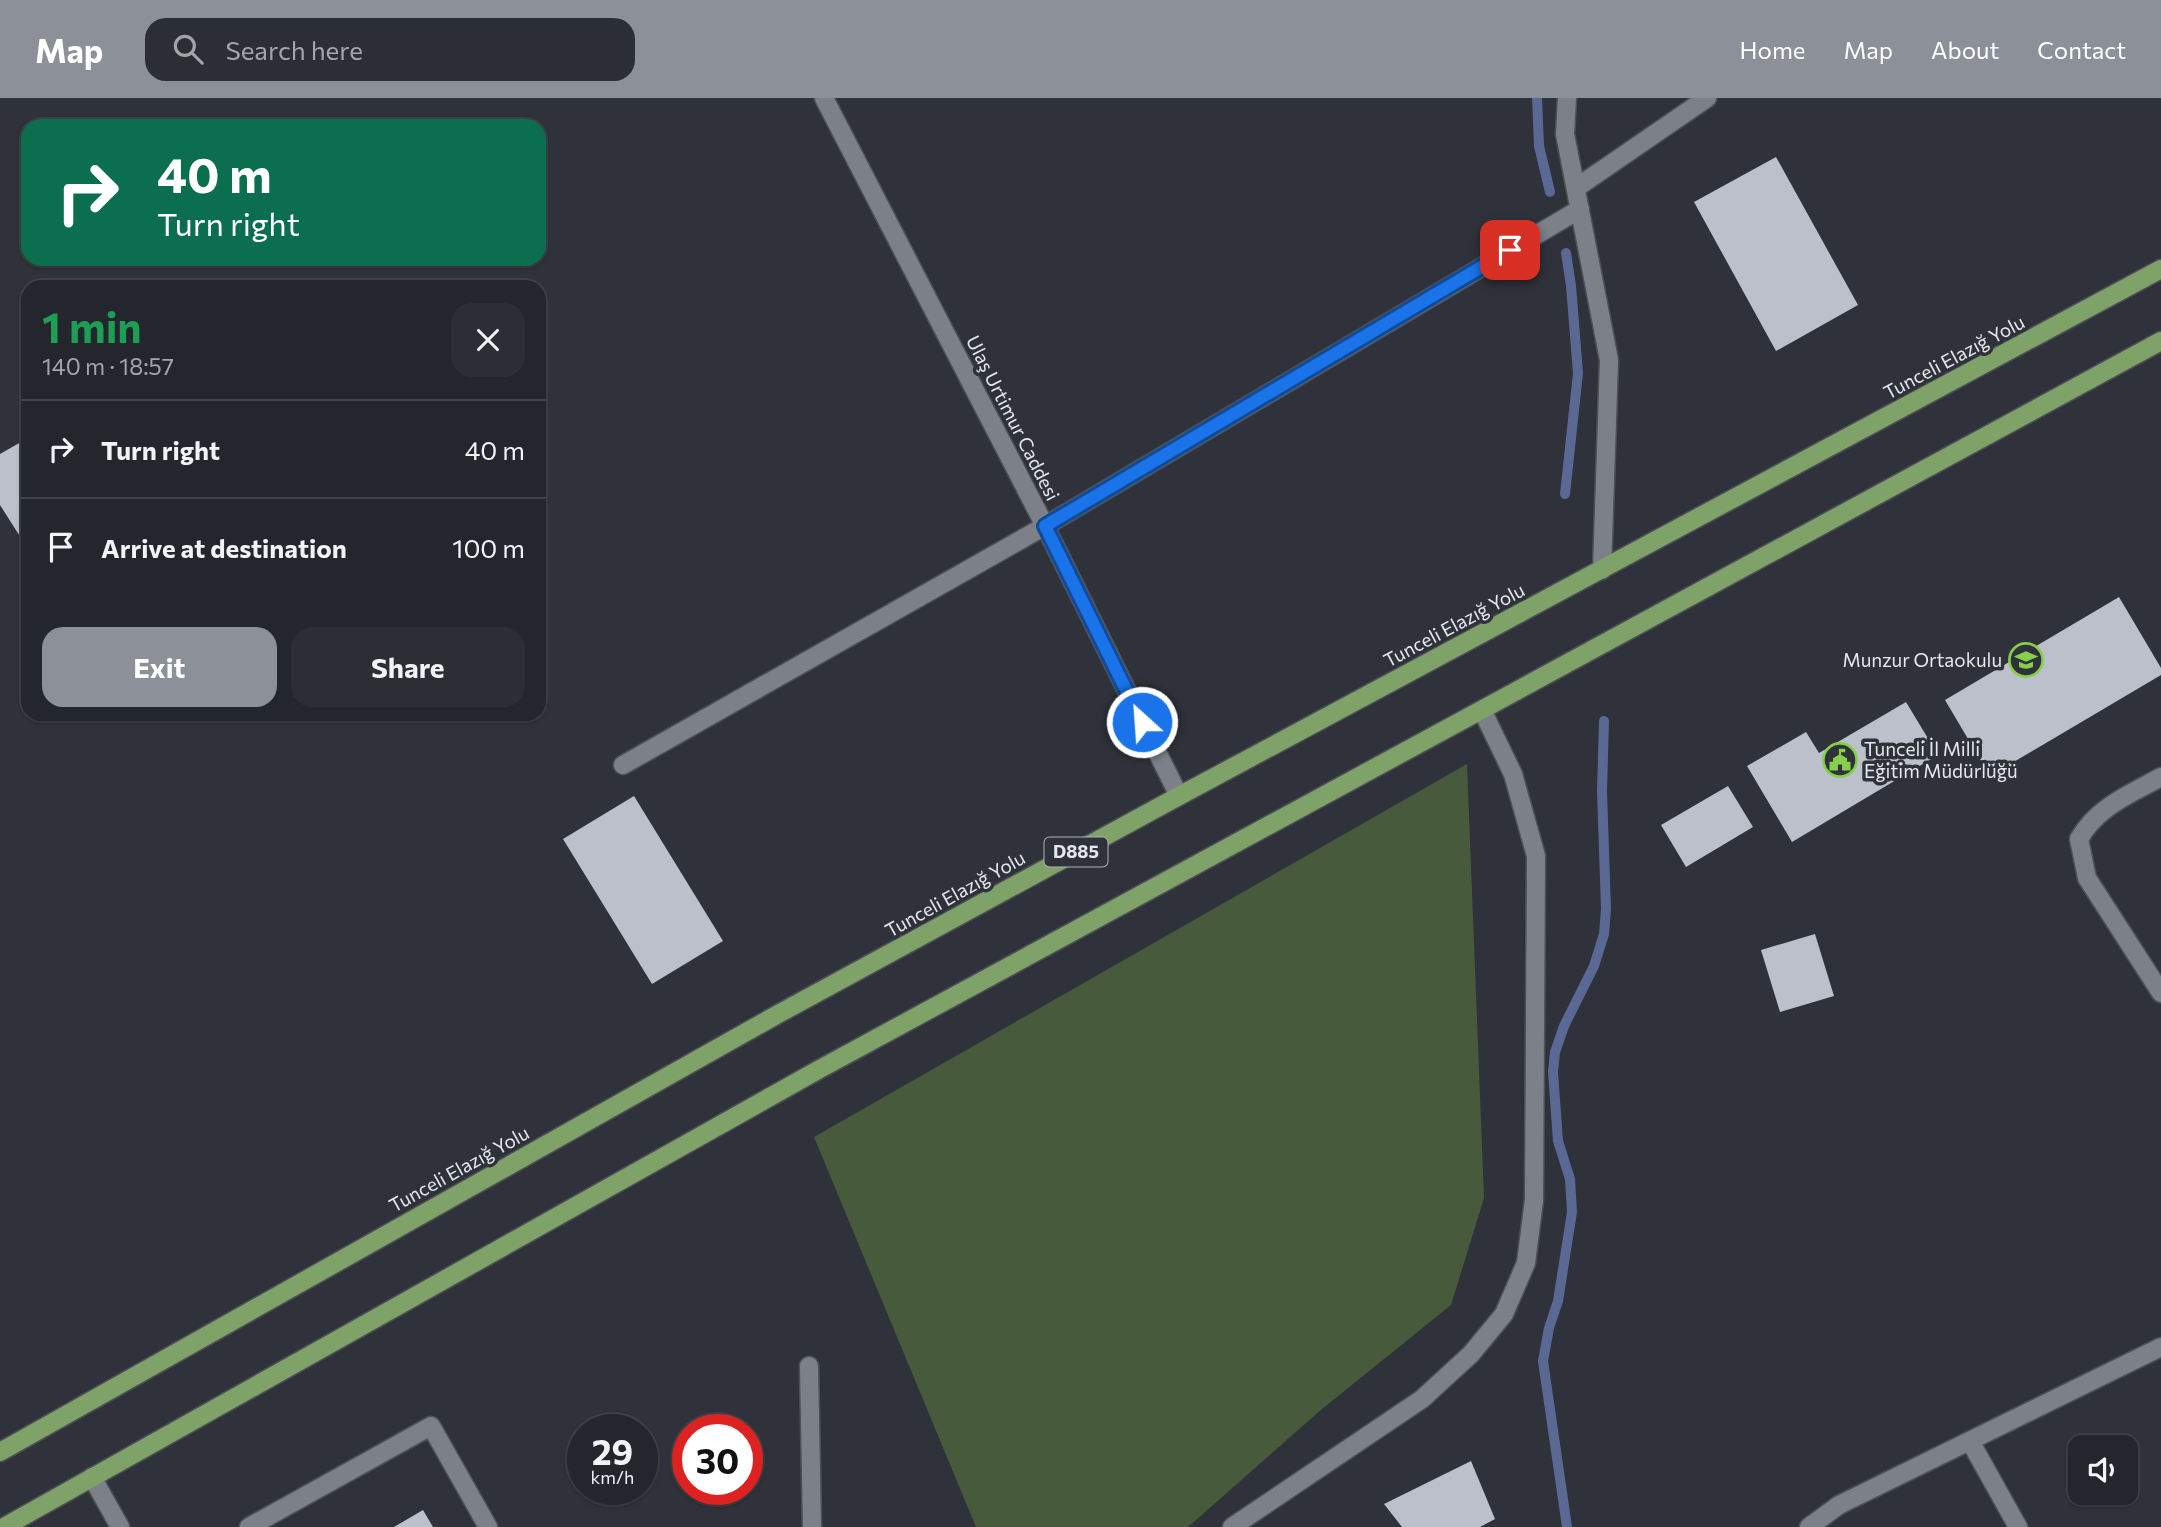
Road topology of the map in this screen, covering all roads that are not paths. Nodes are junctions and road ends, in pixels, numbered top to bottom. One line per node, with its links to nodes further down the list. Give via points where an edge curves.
1 (824, 98): 8 (street, Ulaş Urtimur Caddesi)
2 (1567, 98): 4 (street, via 1566,134)
3 (1707, 98): 4 (street)
4 (1576, 188): 5 (street)
5 (1580, 209): 8 (street); 9 (street, via 1609,360)
6 (2161, 270): 9 (main road, Tunceli Elazığ Yolu / D885)
7 (2161, 341): 10 (main road)
8 (1045, 526): 11 (street); 13 (street, Ulaş Urtimur Caddesi)
9 (1602, 570): 13 (main road, Tunceli Elazığ Yolu / D885)
10 (1482, 710): 19 (main road, via 818,1070); 25 (street, via 1513,774 1536,856 1534,1199 1526,1263 1504,1314 1471,1354 1422,1399)
11 (623, 765)
12 (2161, 777): 14 (street, via 2106,807 2079,839 2087,878)
13 (1179, 796): 18 (main road, Tunceli Elazığ Yolu / D885, via 780,1013)
14 (2161, 993)
15 (2161, 1347): 17 (street)
16 (808, 1366): 24 (street)
17 (1970, 1441): 26 (street, via 1839,1505); 27 (street)
18 (0, 1452)
19 (92, 1477): 20 (main road); 21 (street)
20 (4, 1527)
21 (120, 1527)
22 (249, 1527): 23 (street, via 431,1426)
23 (488, 1527)
24 (812, 1527)
25 (1232, 1527)
26 (1809, 1527)
27 (2018, 1527)

